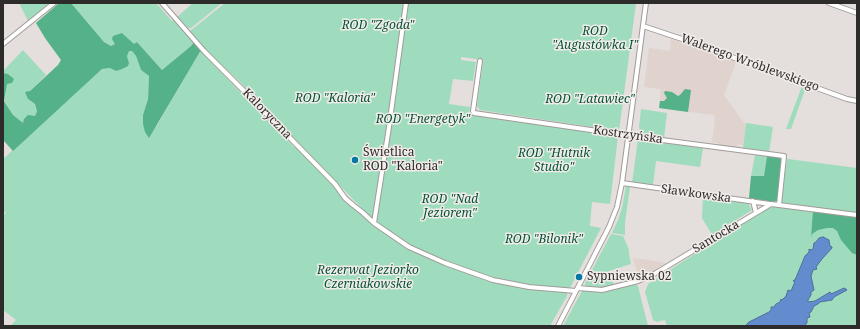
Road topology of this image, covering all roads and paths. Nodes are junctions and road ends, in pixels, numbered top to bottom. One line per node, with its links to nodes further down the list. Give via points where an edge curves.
1 (54, 3): 8 (street)
2 (162, 3): 18 (street, Kaloryczna, via 204,51 335,184 345,198)
3 (406, 3): 18 (street)
4 (646, 3): 7 (street)
5 (829, 3): 6 (street)
6 (857, 13)
7 (643, 26): 10 (street, Walerego Wróblewskiego); 11 (street)
8 (3, 44)
9 (480, 61): 11 (street, Kostrzyńska, via 473,112)
10 (857, 101)
11 (628, 135): 12 (street); 15 (street, Kostrzyńska, via 784,156)
12 (622, 183): 13 (street, Sławkowska); 19 (street, via 614,218)
13 (753, 202): 14 (street, Sławkowska); 16 (street)
14 (770, 204): 15 (street); 16 (street, Santocka)
15 (779, 205): 17 (street)
16 (756, 213): 19 (street, Santocka, via 646,278 602,290)
17 (857, 215)
18 (374, 223): 19 (street, Santocka, via 412,249 486,278 529,287)
19 (577, 290): 20 (street)
20 (558, 326)

